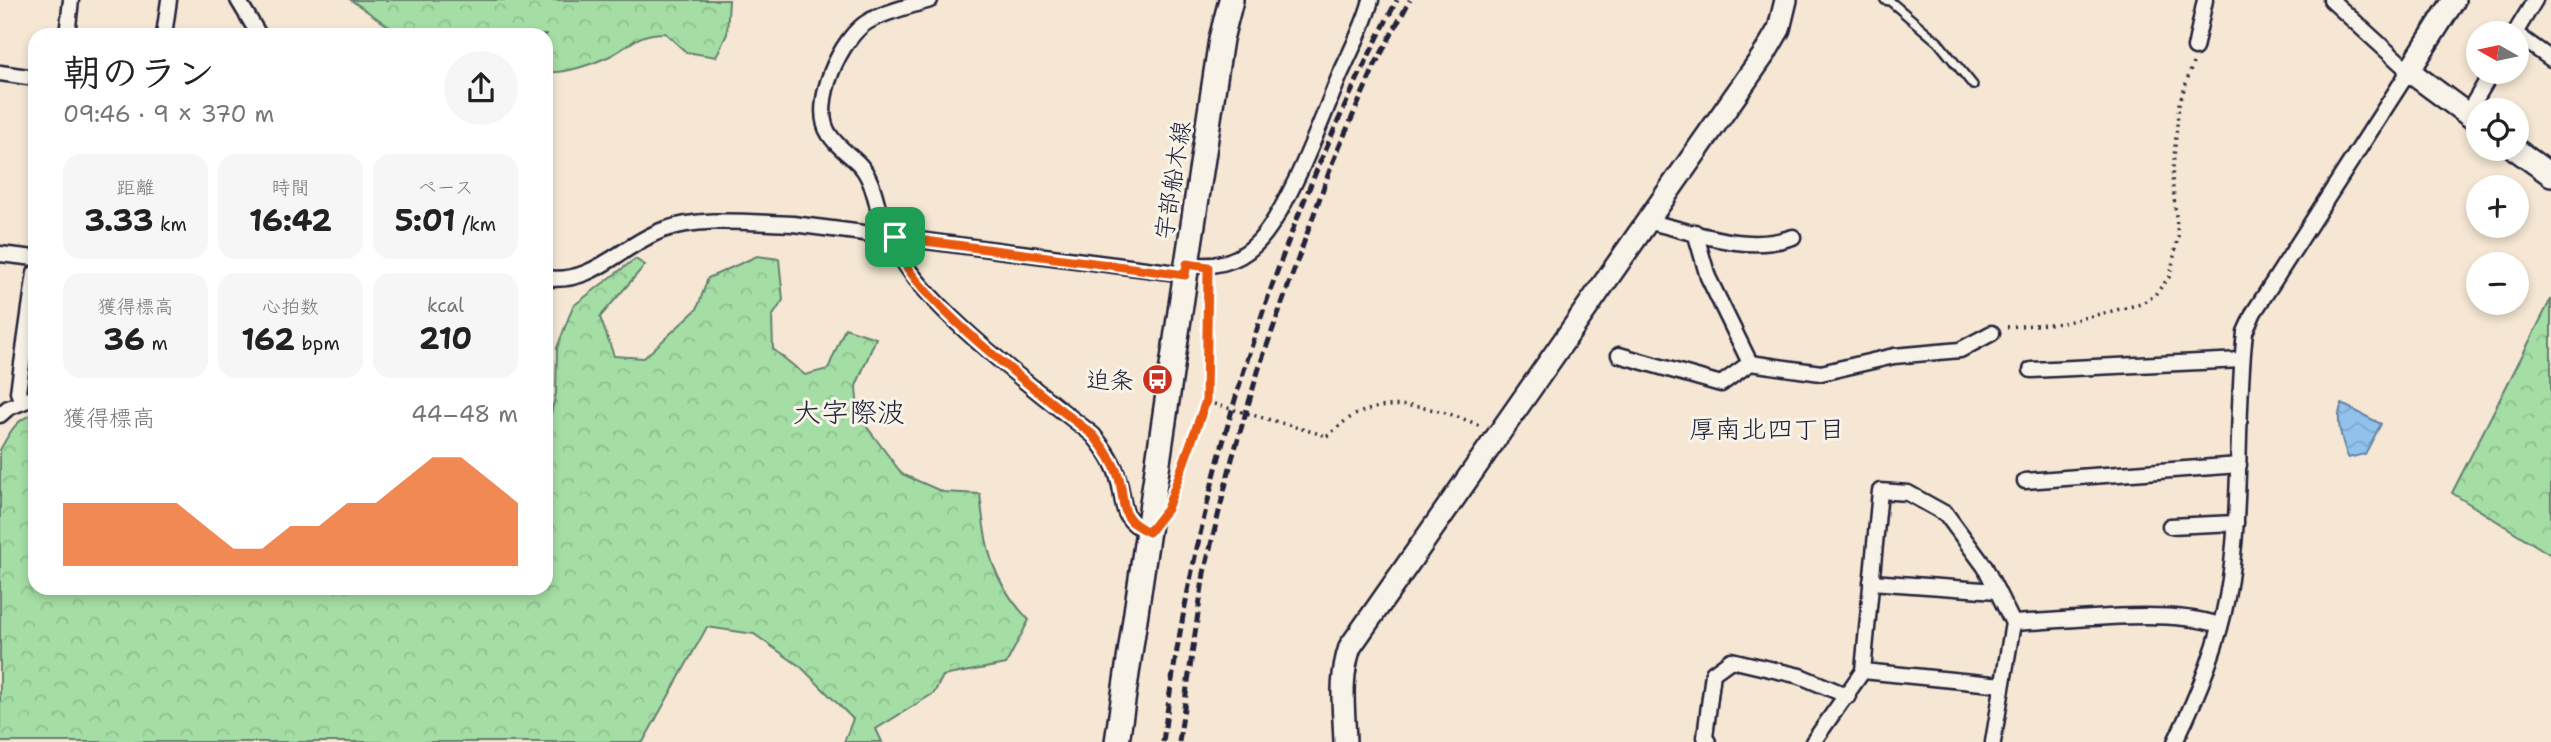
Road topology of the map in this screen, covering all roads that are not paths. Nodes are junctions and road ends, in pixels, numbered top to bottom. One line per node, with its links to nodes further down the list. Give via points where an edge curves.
1 (71, 0): 14 (street)
2 (169, 0): 15 (street)
3 (238, 0): 16 (street)
4 (930, 0): 29 (street, via 861,27 842,48 827,86 827,131 868,176)
5 (1231, 0): 33 (main road, 宇部船木線, via 1221,39)
6 (1371, 0): 33 (street, via 1306,156 1270,225 1256,244 1233,259)
7 (1786, 0): 27 (street, via 1779,29 1765,53)
8 (1885, 0): 23 (lane, via 1938,42)
9 (2206, 0): 18 (street)
10 (2331, 0): 20 (street)
11 (2454, 0): 20 (street)
12 (2535, 0): 13 (street)
13 (2523, 21)
14 (68, 28)
15 (164, 28)
16 (256, 28)
17 (2529, 43): 19 (street)
18 (2195, 48)
19 (2551, 59)
20 (2409, 71): 24 (street); 38 (street, via 2254,312 2245,332)
21 (0, 73): 22 (street)
22 (28, 77)
23 (1973, 85)
24 (2466, 114)
25 (2529, 159): 26 (street)
26 (2551, 175)
27 (1646, 221): 28 (street); 56 (street, via 1350,647 1341,690)
28 (1695, 232): 30 (street, via 1753,245 1772,245); 39 (street, via 1708,277)
29 (887, 236): 33 (street); 34 (street, via 793,225 680,225 661,230 590,272); 47 (street, via 951,319 1093,435 1119,479 1123,510 1134,526)
30 (1794, 237)
31 (0, 254): 32 (street)
32 (28, 257)
33 (1193, 269): 47 (main road, 宇部船木線)
34 (553, 278)
35 (28, 322): 41 (street, via 18,392)
36 (1992, 333): 39 (street, via 1960,350 1894,356 1821,373)
37 (1619, 355): 39 (street, via 1721,384)
38 (2242, 360): 40 (street); 43 (street)
39 (1750, 363)
40 (2031, 370)
41 (28, 399): 42 (street)
42 (0, 415)
43 (2239, 464): 44 (street); 45 (street)
44 (2025, 481)
45 (2236, 523): 46 (street); 51 (street)
46 (2170, 526)
47 (1149, 532): 55 (main road, 宇部船木線)
48 (1871, 582): 49 (street); 49 (street, via 1880,491 1909,493 1946,514); 52 (street)
49 (1997, 591): 50 (street)
50 (2013, 623): 51 (street, via 2169,616 2200,618); 53 (street)
51 (2219, 625): 60 (street)
52 (1863, 671): 53 (street); 54 (street)
53 (2002, 685): 59 (street)
54 (1848, 696): 57 (street, via 1800,676 1731,660 1713,673 1704,737); 58 (street)
55 (1117, 742)
56 (1345, 742)
57 (1708, 742)
58 (1813, 742)
59 (1993, 742)
60 (2175, 742)

